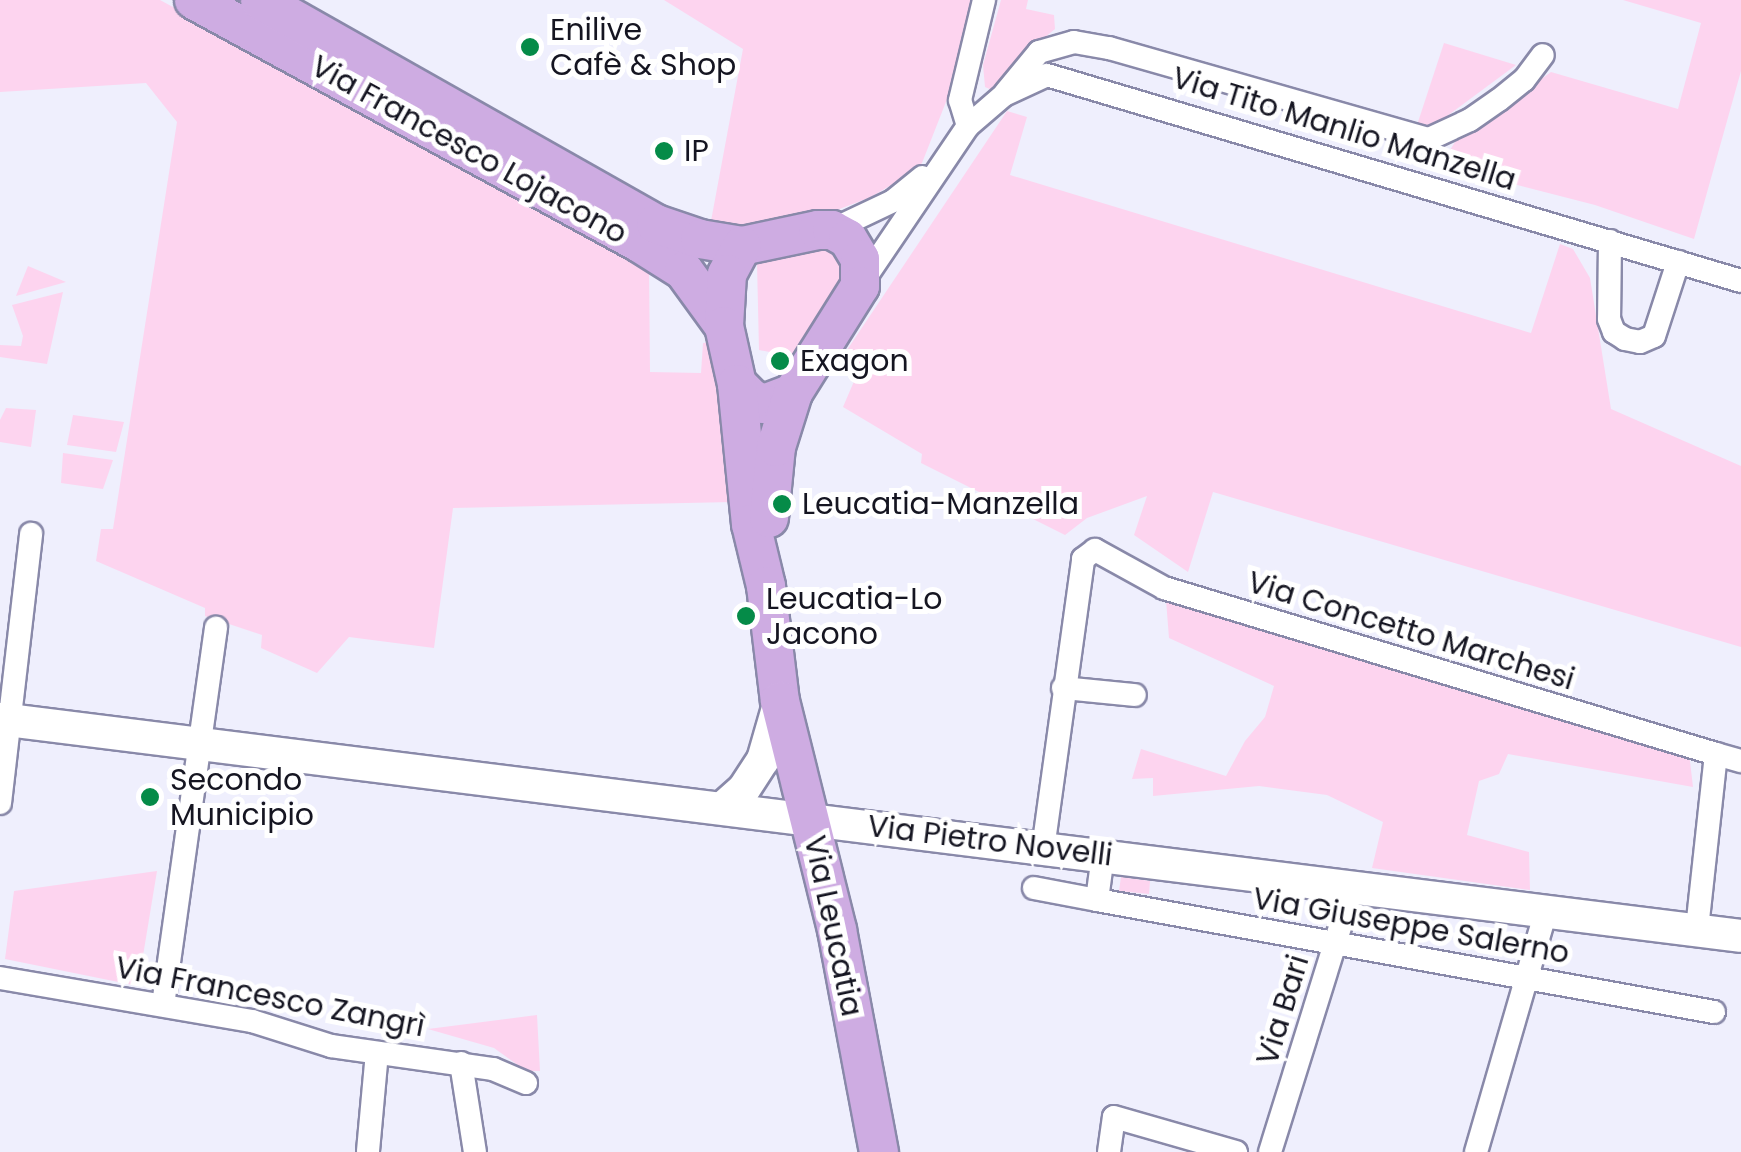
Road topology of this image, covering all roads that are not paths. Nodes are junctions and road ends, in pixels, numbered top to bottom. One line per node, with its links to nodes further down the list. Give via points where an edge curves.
1 (194, 0): 16 (main road, Via Francesco Lojacono, via 638,242 684,271)
2 (260, 0): 12 (main road, Via Francesco Lojacono, via 656,224)
3 (984, 0): 8 (street, via 960,100)
4 (1086, 44): 5 (street, Via Tito Manlio Manzella, via 1429,139 1499,100); 6 (street, via 1066,59); 7 (street, via 1039,52)
5 (1543, 55)
6 (1060, 76): 7 (street, via 1035,78); 11 (street, Via Tito Manlio Manzella)
7 (1004, 95): 8 (street)
8 (968, 126): 9 (street)
9 (942, 163): 10 (street, via 893,200); 15 (street)
10 (832, 230): 12 (main road); 15 (main road, via 855,248)
11 (1610, 241): 13 (street, Via Tito Manlio Manzella); 13 (street, via 1609,319 1625,340 1654,336)
12 (742, 246): 16 (main road, via 727,274)
13 (1678, 262): 14 (street, Via Tito Manlio Manzella)
14 (1741, 280)
15 (860, 286): 18 (main road, Via Leucatia)
16 (724, 326): 17 (main road, Via Leucatia)
17 (737, 384): 18 (main road, via 764,404); 20 (main road, Via Leucatia, via 751,524)
18 (793, 393): 20 (main road, Via Leucatia, via 770,478)
19 (31, 534): 25 (street)
20 (766, 586): 24 (main road, Via Leucatia)
21 (216, 628): 26 (street)
22 (1063, 688): 23 (street); 27 (street, Via Concetto Marchesi, via 1083,559 1096,550 1164,588); 32 (street)
23 (1134, 696)
24 (780, 701): 30 (main road, Via Leucatia, via 764,760); 31 (main road, Via Leucatia)
25 (5, 719): 26 (main road, Via Pietro Novelli); 29 (street)
26 (201, 744): 30 (main road, Via Pietro Novelli); 43 (street)
27 (1716, 754): 28 (street, Via Concetto Marchesi); 38 (street)
28 (1741, 761)
29 (0, 803)
30 (725, 806): 31 (main road, Via Pietro Novelli)
31 (810, 818): 32 (main road, Via Pietro Novelli); 50 (main road, Via Leucatia)
32 (1043, 849): 33 (main road, Via Pietro Novelli)
33 (1103, 855): 34 (main road, Via Pietro Novelli); 36 (street)
34 (1353, 885): 37 (main road, Via Pietro Novelli); 40 (street, Via Bari)
35 (1034, 888): 36 (street, Via Giuseppe Salerno)
36 (1097, 900): 40 (street, Via Giuseppe Salerno)
37 (1546, 910): 38 (main road, Via Pietro Novelli); 42 (street)
38 (1696, 930): 39 (main road, Via Pietro Novelli)
39 (1741, 936)
40 (1334, 943): 42 (street, Via Giuseppe Salerno); 53 (street, Via Bari)
41 (0, 978): 43 (street, Via Francesco Zangrì)
42 (1527, 978): 44 (street, Via Giuseppe Salerno); 54 (street)
43 (162, 1005): 45 (street, Via Francesco Zangrì)
44 (1714, 1012)
45 (377, 1053): 46 (street, Via Francesco Zangrì); 48 (street, Via Francesco Zangrì)
46 (461, 1064): 47 (street, Via Francesco Zangrì); 49 (street, Via Francesco Zangrì)
47 (526, 1083)
48 (368, 1152)
49 (476, 1152)
50 (878, 1152)
51 (1109, 1152): 52 (street, via 1114,1117)
52 (1236, 1152)
53 (1270, 1152)
54 (1476, 1152)

